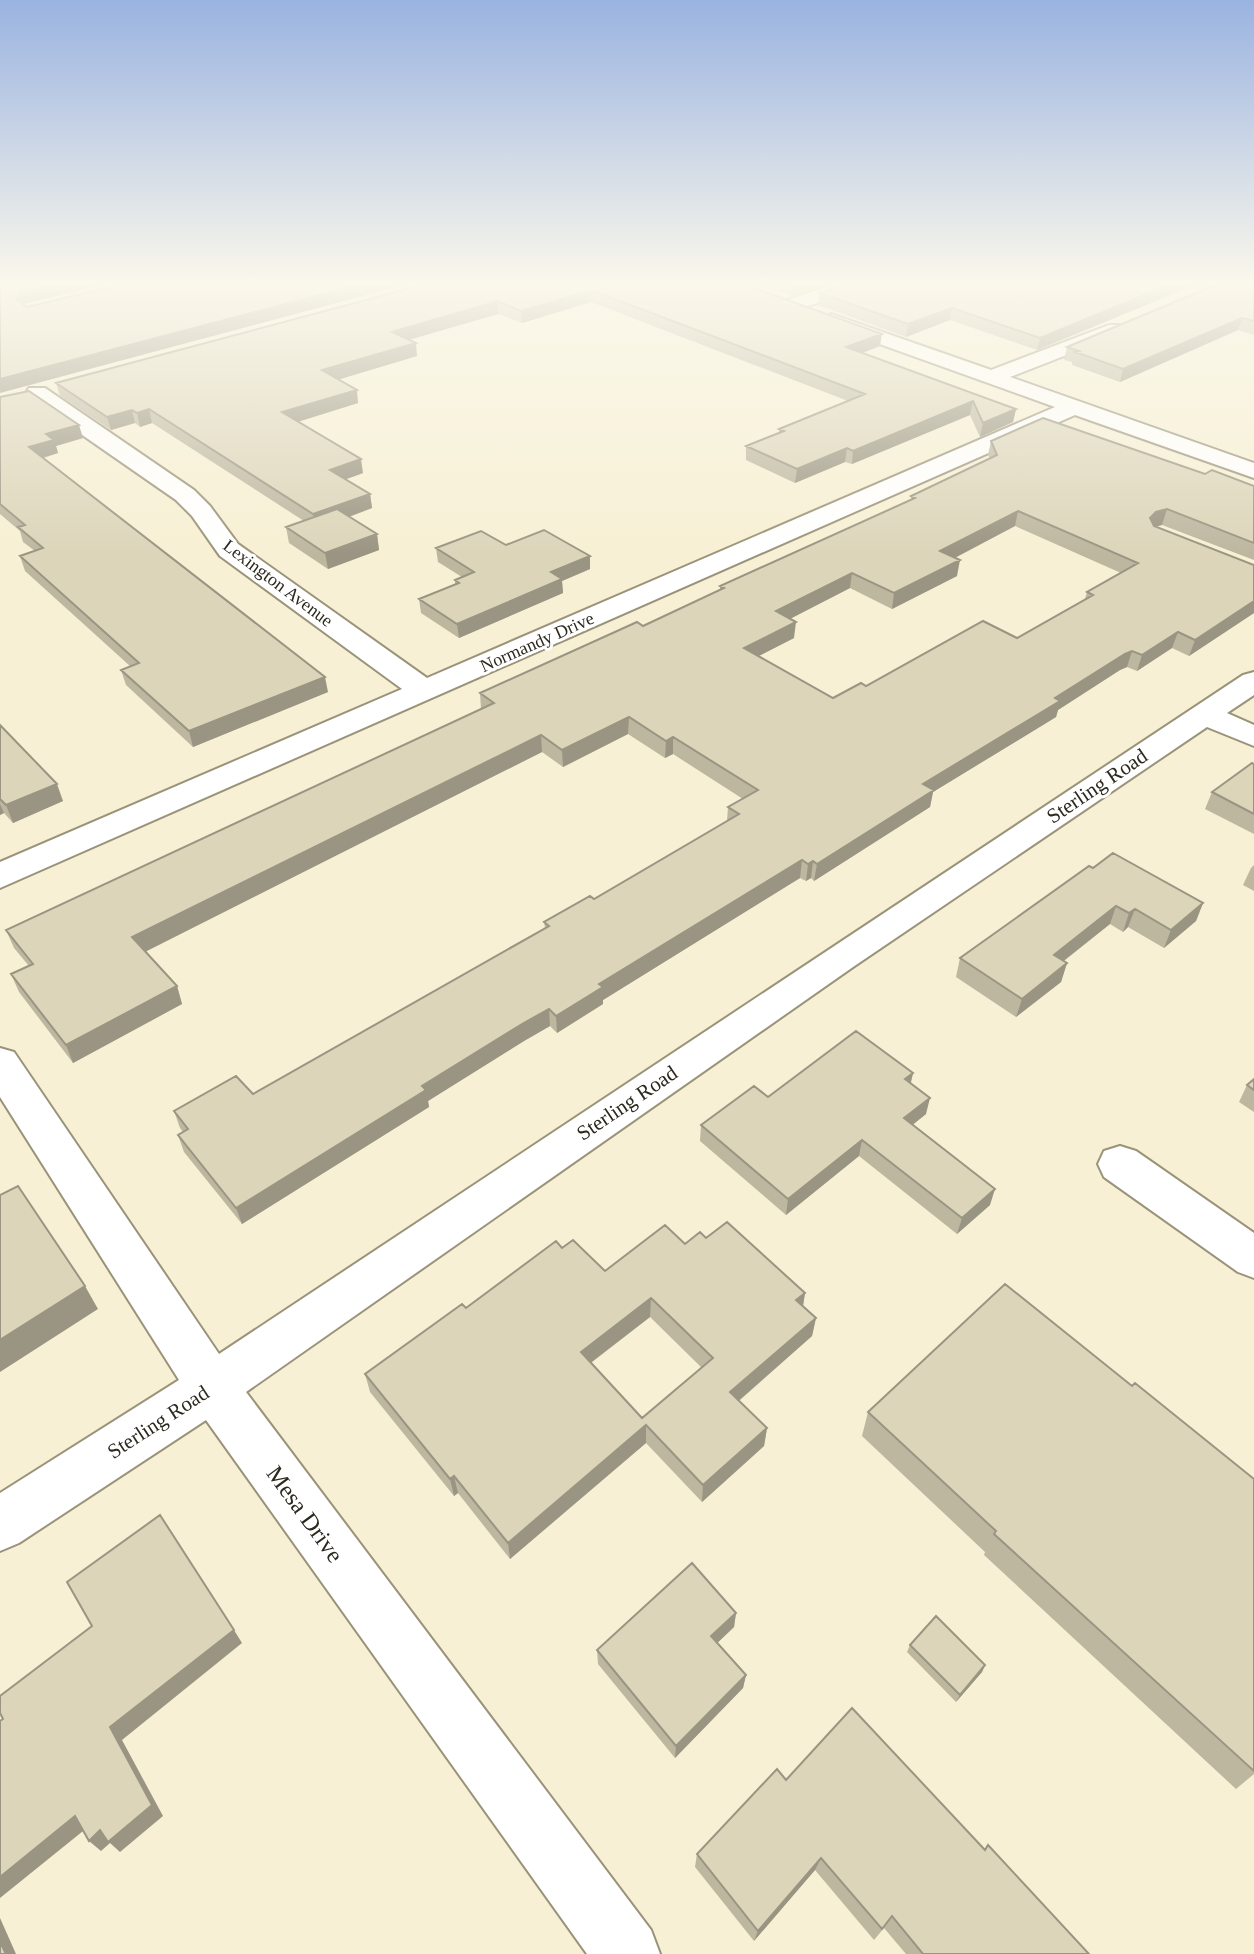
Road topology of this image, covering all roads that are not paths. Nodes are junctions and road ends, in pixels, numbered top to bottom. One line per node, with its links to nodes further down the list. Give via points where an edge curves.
1 (978, 372): 3 (street)
2 (1003, 372): 3 (street)
3 (991, 377): 7 (street)
4 (64, 386): 5 (street)
5 (37, 393): 6 (street); 10 (street, Lexington Avenue, via 185,495 229,550)
6 (12, 400)
7 (1074, 407): 8 (street); 10 (street, Normandy Drive)
8 (1254, 471)
9 (1254, 681): 11 (street, Sterling Road)
10 (425, 691): 13 (street, Normandy Drive)
11 (1205, 714): 12 (street); 17 (street, Sterling Road)
12 (1254, 737)
13 (0, 876)
14 (0, 1063): 17 (street, Mesa Drive)
15 (1121, 1164): 16 (street)
16 (1254, 1258)
17 (212, 1388): 18 (street, Sterling Road); 19 (street, Mesa Drive)
18 (0, 1524)
19 (627, 1954)

